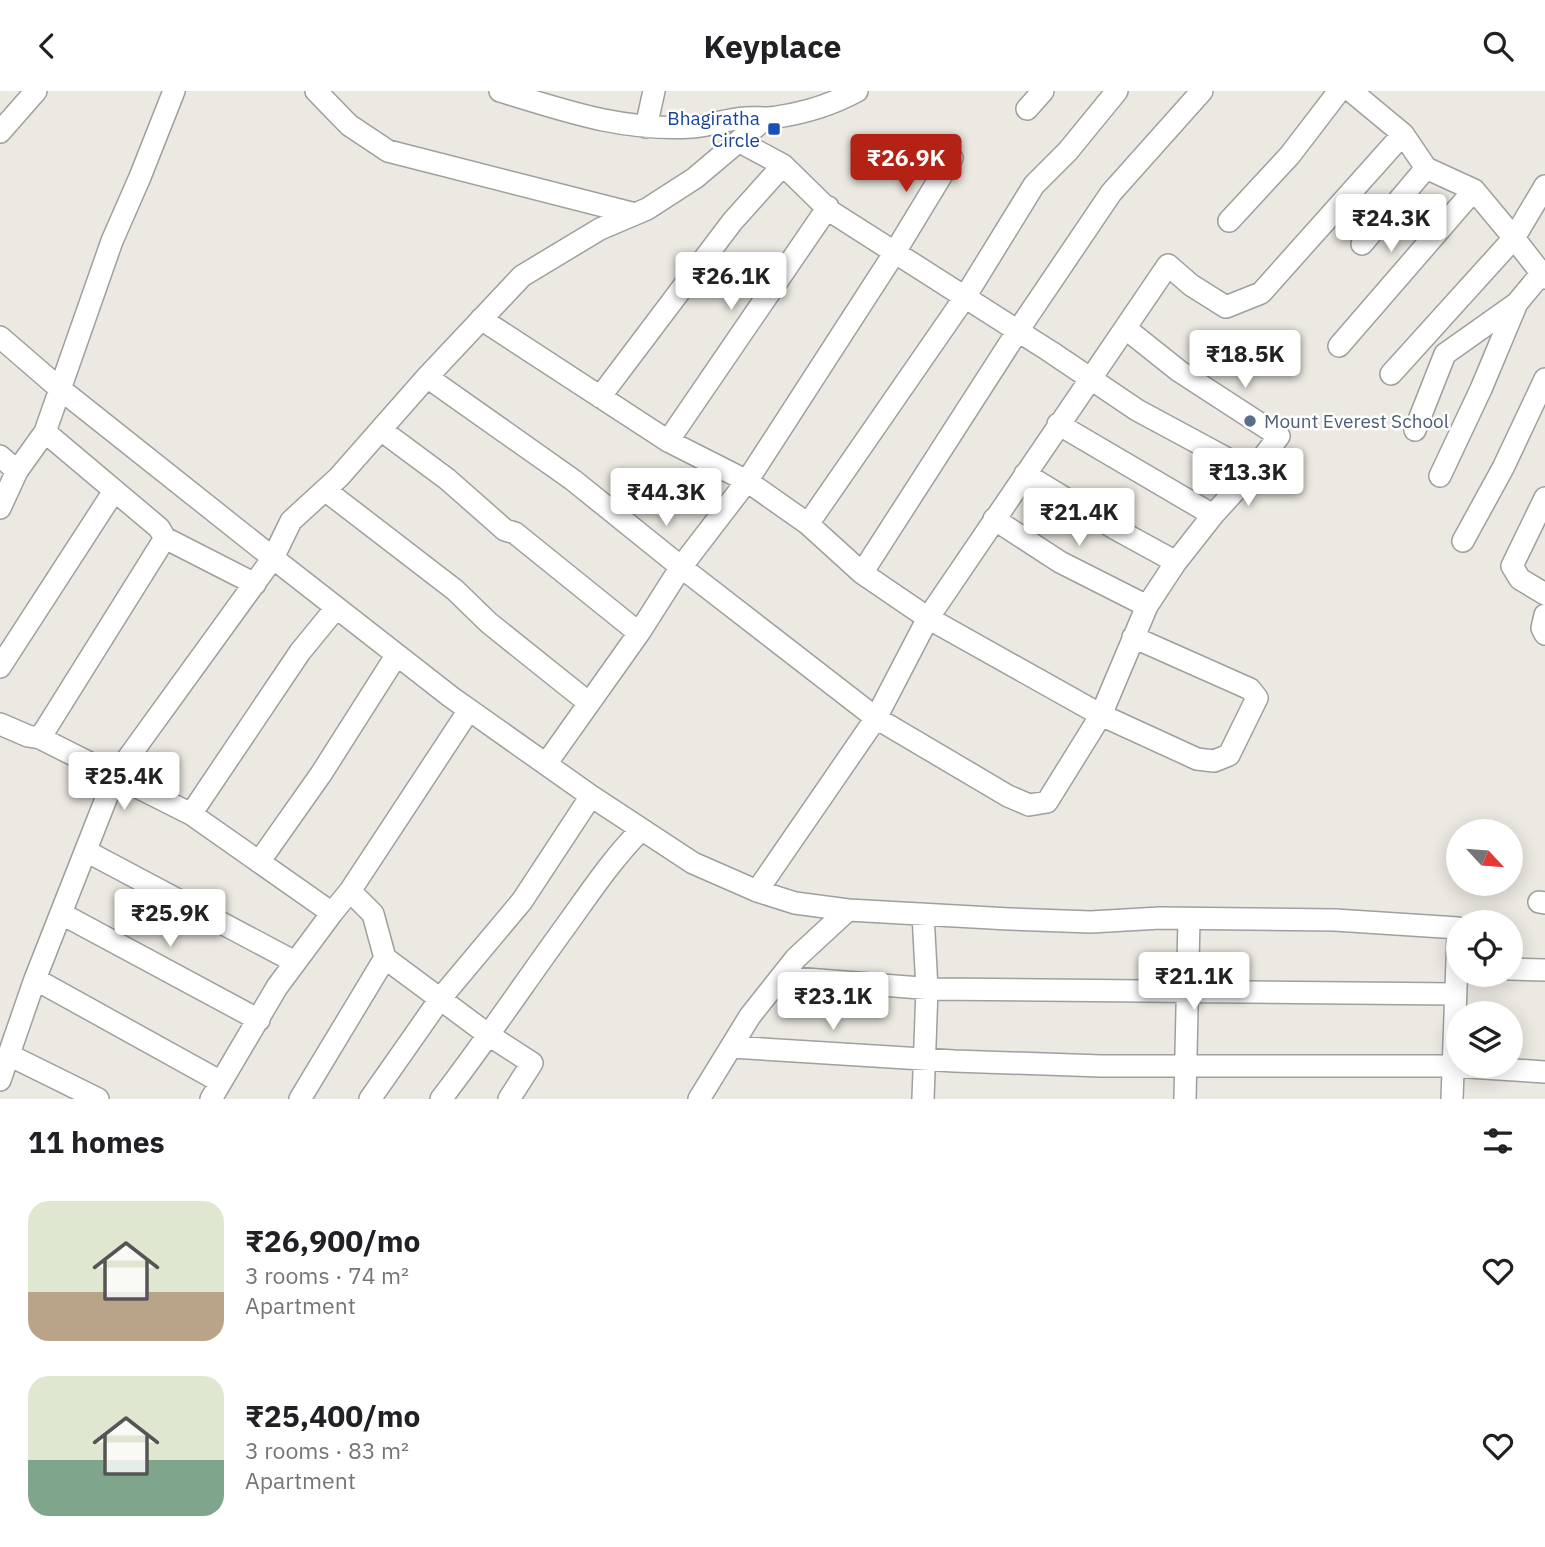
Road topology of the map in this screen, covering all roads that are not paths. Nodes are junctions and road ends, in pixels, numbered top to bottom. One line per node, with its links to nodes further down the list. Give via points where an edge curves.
1 (36, 91): 15 (street)
2 (174, 91): 41 (street, via 111,241)
3 (316, 91): 24 (street, via 349,125 388,151)
4 (500, 91): 14 (street, via 576,115)
5 (654, 91): 14 (street)
6 (857, 91): 13 (street, via 836,102)
7 (1044, 91): 12 (street)
8 (1117, 91): 30 (street, via 1034,185)
9 (1202, 91): 34 (street, via 1111,193)
10 (1339, 91): 25 (street, via 1290,155)
11 (1351, 91): 16 (street)
12 (1027, 109)
13 (766, 118): 14 (street, via 695,127); 17 (street)
14 (646, 127)
15 (0, 132)
16 (1403, 134): 20 (street); 33 (street, via 1261,293 1226,307 1168,265)
17 (740, 142): 19 (street); 24 (street, via 695,178)
18 (952, 158): 28 (street)
19 (783, 165): 23 (street); 42 (street, via 732,222)
20 (1426, 168): 22 (street); 27 (street)
21 (1545, 187): 26 (street)
22 (1474, 190): 26 (street); 36 (street)
23 (828, 207): 28 (street); 47 (street)
24 (635, 214): 32 (street, via 522,275)
25 (1229, 221)
26 (1514, 238): 29 (street); 37 (street)
27 (1362, 244)
28 (895, 253): 30 (street); 53 (street)
29 (1543, 276): 31 (street)
30 (965, 297): 34 (street); 60 (street)
31 (1517, 303): 45 (street, via 1445,354); 52 (street)
32 (481, 319): 38 (street); 42 (street)
33 (1125, 328): 39 (street); 50 (street, via 1179,371 1279,436)
34 (1017, 332): 39 (street); 66 (street)
35 (0, 337): 41 (street)
36 (1339, 346)
37 (1391, 374)
38 (427, 377): 44 (street); 65 (street, via 573,479)
39 (1089, 378): 43 (street); 50 (street, via 1137,410)
40 (1545, 379): 62 (street)
41 (59, 388): 46 (street); 63 (street)
42 (600, 397): 47 (street)
43 (1058, 424): 51 (street); 58 (street)
44 (381, 430): 54 (street); 73 (street)
45 (1415, 430)
46 (45, 432): 49 (street); 55 (street)
47 (668, 441): 53 (street)
48 (0, 456): 49 (street)
49 (17, 471): 57 (street)
50 (1252, 472): 58 (street)
51 (1025, 474): 59 (street); 64 (street)
52 (1440, 476)
53 (747, 481): 60 (street); 65 (street)
54 (325, 490): 63 (street, via 291,521); 78 (street, via 455,590)
55 (114, 491): 61 (street); 77 (street)
56 (1545, 498): 68 (street, via 1511,566 1520,579)
57 (0, 508)
58 (1213, 515): 64 (street)
59 (994, 519): 69 (street, via 1060,562); 72 (street)
60 (808, 523): 66 (street)
61 (165, 538): 67 (street); 83 (street)
62 (1464, 541)
63 (273, 558): 67 (street); 70 (street)
64 (1176, 562): 69 (street)
65 (681, 567): 73 (street); 81 (street)
66 (862, 573): 72 (street)
67 (255, 584): 85 (street)
68 (1545, 594)
69 (1147, 606): 75 (street)
70 (337, 608): 76 (street); 87 (street, via 300,652)
71 (1545, 615): 74 (street)
72 (928, 618): 80 (street); 81 (street)
73 (639, 633): 78 (street)
74 (1545, 634)
75 (1133, 637): 80 (street); 80 (street, via 1250,689 1257,698 1229,755 1214,761 1197,759)
76 (396, 656): 79 (street); 90 (street)
77 (0, 667)
78 (589, 703): 84 (street)
79 (469, 710): 84 (street); 91 (street)
80 (1101, 715): 81 (street, via 1047,802 1029,805)
81 (876, 717): 92 (street)
82 (0, 724): 83 (street)
83 (40, 737): 85 (street)
84 (546, 764): 86 (street)
85 (115, 776): 87 (street); 89 (street)
86 (591, 796): 88 (street); 109 (street, via 522,901)
87 (191, 814): 90 (street)
88 (641, 830): 92 (street, via 692,863); 112 (street, via 620,851)
89 (86, 851): 95 (street); 100 (street)
90 (258, 862): 94 (street)
91 (350, 891): 94 (street); 99 (street, via 373,914)
92 (757, 891): 93 (street, via 795,903)
93 (848, 910): 96 (street); 103 (street)
94 (332, 913): 100 (street)
95 (62, 914): 104 (street); 111 (street)
96 (928, 914): 97 (street, via 1091,922); 106 (street)
97 (1189, 919): 98 (street, via 1335,920); 107 (street)
98 (1446, 927)
99 (386, 958): 109 (street); 124 (street)
100 (295, 962): 111 (street)
101 (1523, 969): 102 (street)
102 (1545, 970)
103 (781, 977): 106 (street); 113 (street)
104 (34, 979): 114 (street); 122 (street)
105 (1455, 987): 108 (street)
106 (930, 989): 107 (street); 115 (street)
107 (1187, 991): 108 (street); 116 (street)
108 (1455, 993): 110 (street)
109 (440, 999): 112 (street); 125 (street)
110 (1455, 1001)
111 (259, 1020): 122 (street)
112 (490, 1036): 126 (street); 127 (street, via 532,1063)
113 (731, 1047): 115 (street); 128 (street)
114 (9, 1055): 121 (street); 123 (street)
115 (928, 1060): 116 (street); 129 (street); 130 (street)
116 (1186, 1066): 117 (street); 131 (street)
117 (1446, 1066)
118 (1523, 1071): 119 (street)
119 (1545, 1072)
120 (1452, 1078): 132 (street)
121 (0, 1080)
122 (216, 1091)
123 (98, 1099)
124 (300, 1099)
125 (370, 1099)
126 (441, 1099)
127 (509, 1099)
128 (699, 1099)
129 (923, 1099)
130 (931, 1099)
131 (1185, 1099)
132 (1452, 1099)

